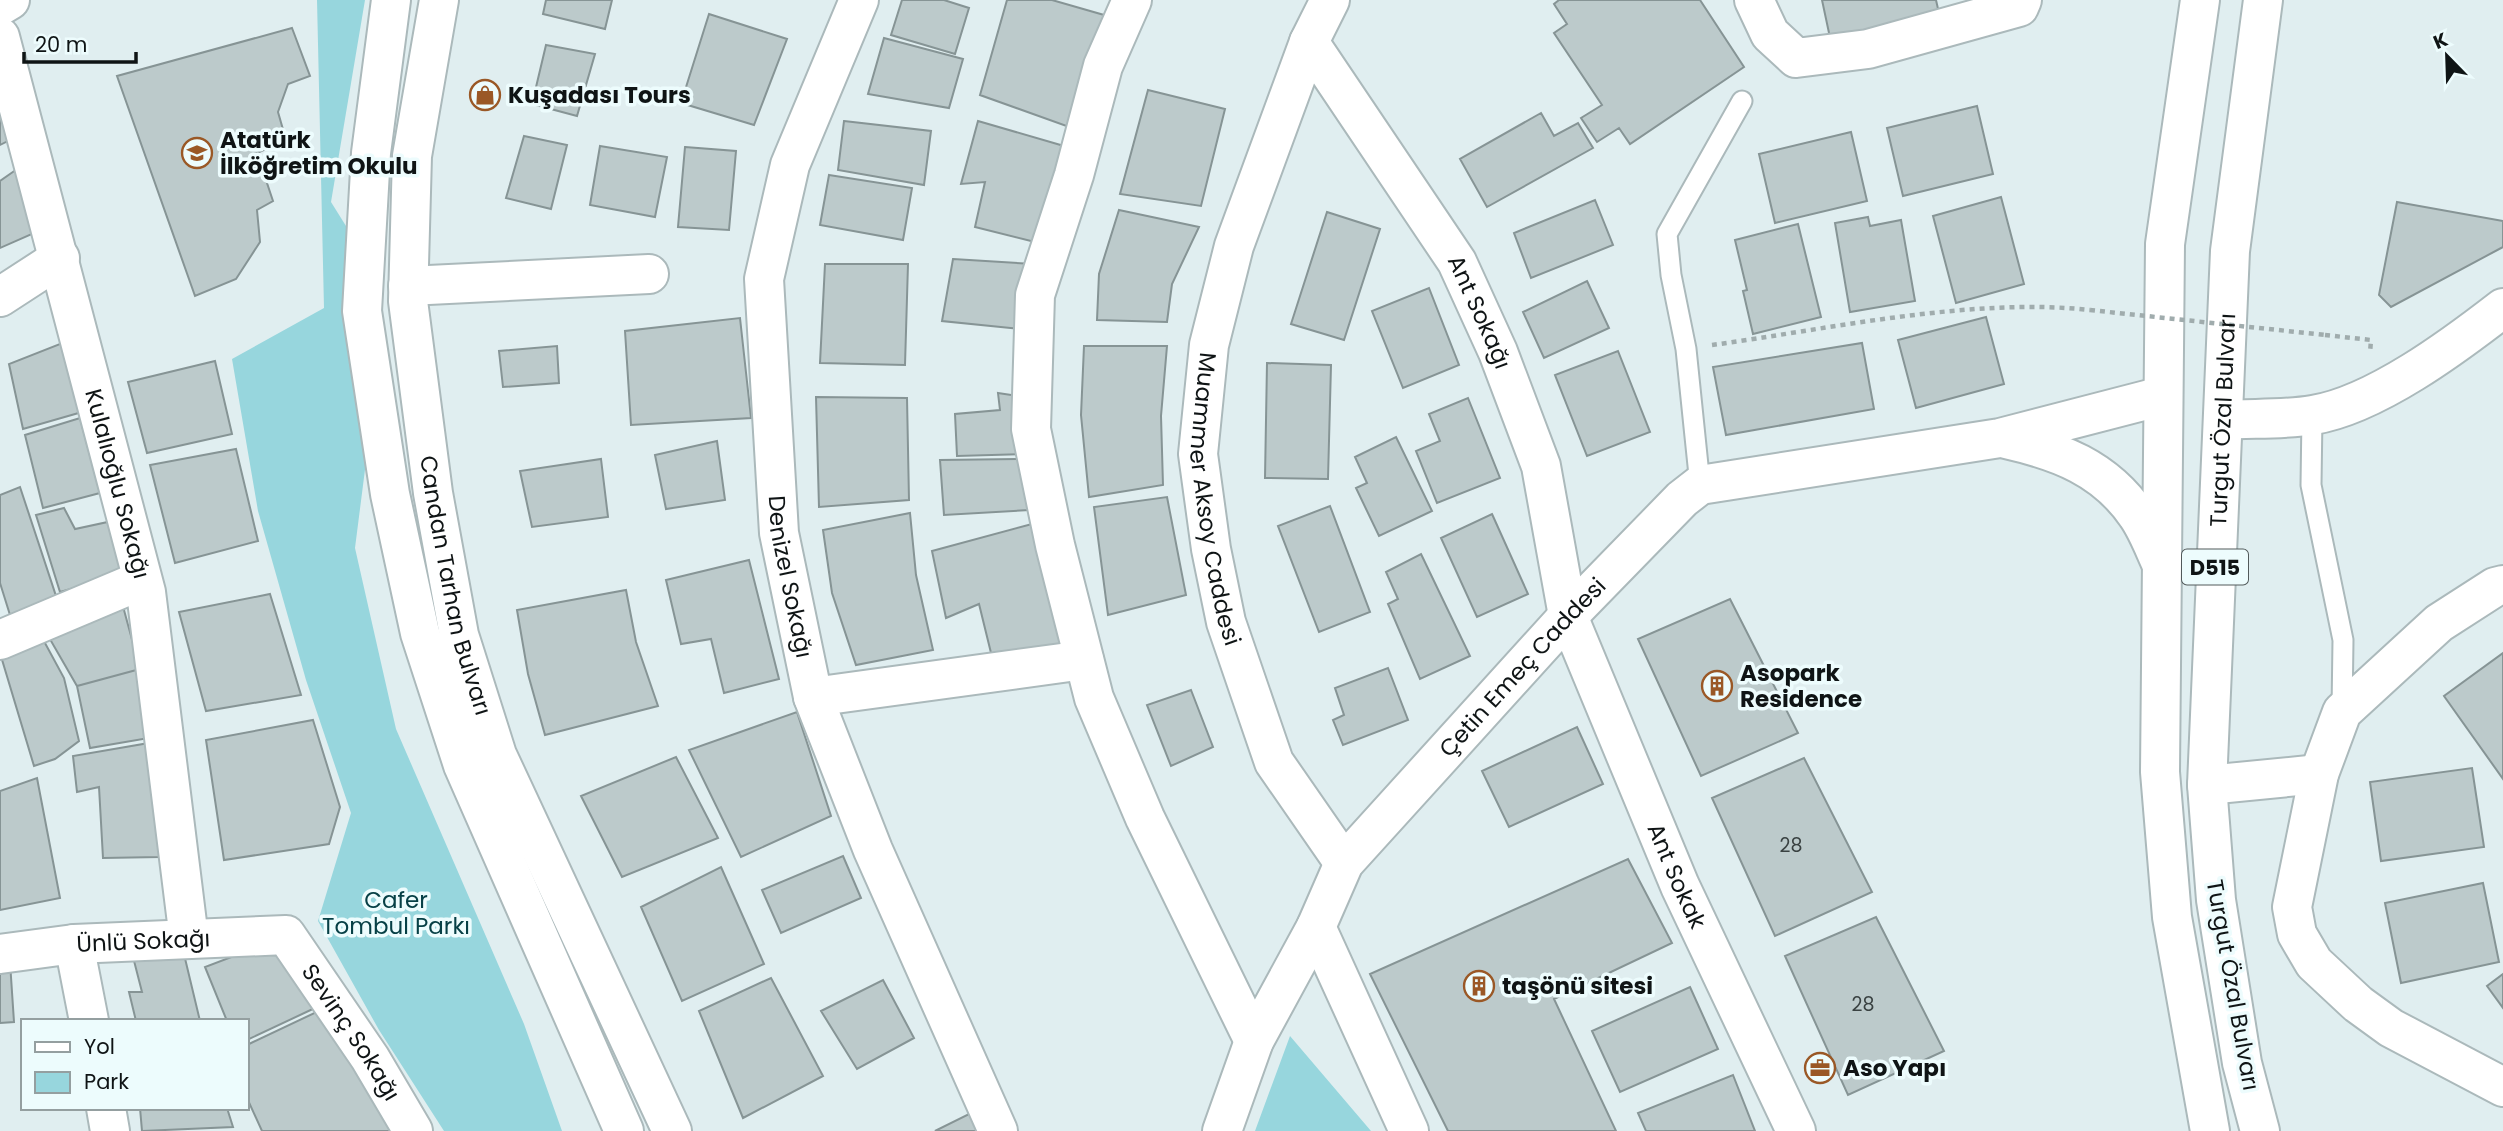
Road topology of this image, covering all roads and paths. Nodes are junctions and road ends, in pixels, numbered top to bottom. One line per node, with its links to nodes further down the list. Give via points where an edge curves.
1 (10, 0): 11 (main road)
2 (391, 0): 49 (main road, Candan Tarhan Bulvarı, via 371,153 362,311 390,494 420,633 463,765)
3 (439, 0): 17 (main road, Candan Tarhan Bulvarı, via 412,156)
4 (859, 0): 33 (main road, Denizel Sokağı, via 790,165 764,279 779,533)
5 (1132, 0): 32 (main road, via 1102,66 1074,176 1035,295 1031,429)
6 (1330, 0): 13 (main road, Muammer Aksoy Caddesi)
7 (1754, 0): 8 (main road, via 1770,34 1796,58 1868,49 2019,7)
8 (2022, 0)
9 (2200, 0): 22 (main road, Turgut Özal Bulvarı / D515, via 2165,244)
10 (2263, 0): 24 (main road, Turgut Özal Bulvarı / D515, via 2230,251)
11 (0, 6)
12 (0, 37): 15 (main road, Kulalıoğlu Sokağı)
13 (1309, 42): 30 (main road, Ant Sokağı, via 1457,262 1498,352 1541,466); 37 (main road, Muammer Aksoy Caddesi, via 1234,246 1209,345 1198,454 1226,622 1274,762)
14 (1742, 101): 21 (lane, via 1667,234)
15 (60, 258): 18 (main road); 28 (main road, Kulalıoğlu Sokağı)
16 (649, 274): 17 (main road)
17 (408, 286): 50 (main road, Candan Tarhan Bulvarı, via 433,493 466,659 497,755)
18 (0, 297)
19 (2503, 308): 23 (main road, via 2369,397)
20 (2325, 335): 21 (path, bridge, via 2059,307 1964,310)
21 (1686, 349): 26 (lane)
22 (2162, 396): 25 (main road); 27 (main road, Turgut Özal Bulvarı / D515)
23 (2312, 416): 24 (main road); 34 (lane, via 2311,485 2343,640)
24 (2223, 420): 36 (main road, Turgut Özal Bulvarı / D515)
25 (2000, 438): 26 (main road); 27 (main road, via 2053,450 2098,473 2137,514)
26 (1700, 485): 30 (main road, Çetin Emeç Caddesi)
27 (2161, 563): 55 (main road, Turgut Özal Bulvarı / D515, via 2160,772 2171,904)
28 (142, 580): 31 (main road); 40 (main road, Kulalıoğlu Sokağı)
29 (2503, 584): 34 (main road, via 2440,623)
30 (1568, 616): 37 (main road, Çetin Emeç Caddesi); 54 (main road, Ant Sokak, via 1679,886)
31 (0, 640)
32 (1084, 660): 33 (main road); 44 (main road, via 1094,698 1145,818)
33 (813, 696): 51 (main road, Denizel Sokağı, via 873,850)
34 (2342, 712): 35 (main road)
35 (2319, 774): 36 (main road); 45 (main road, via 2292,907 2297,934 2314,962 2390,1028)
36 (2207, 785): 56 (main road, Turgut Özal Bulvarı / D515, via 2216,900 2242,1063)
37 (1344, 863): 38 (main road, Çetin Emeç Caddesi)
38 (1316, 927): 44 (main road, Çetin Emeç Caddesi); 53 (main road)
39 (286, 935): 40 (main road, Ünlü Sokağı); 48 (main road, Sevinç Sokağı, via 370,1058)
40 (189, 939): 41 (main road, Ünlü Sokağı)
41 (74, 944): 42 (main road, Ünlü Sokağı); 43 (main road)
42 (0, 954)
43 (89, 1019)
44 (1254, 1041): 52 (main road, Çetin Emeç Caddesi)
45 (2503, 1087)
46 (106, 1110): 47 (main road)
47 (110, 1131)
48 (413, 1131)
49 (624, 1131)
50 (672, 1131)
51 (998, 1131)
52 (1222, 1131)
53 (1409, 1131)
54 (1796, 1131)
55 (2210, 1131)
56 (2260, 1131)

